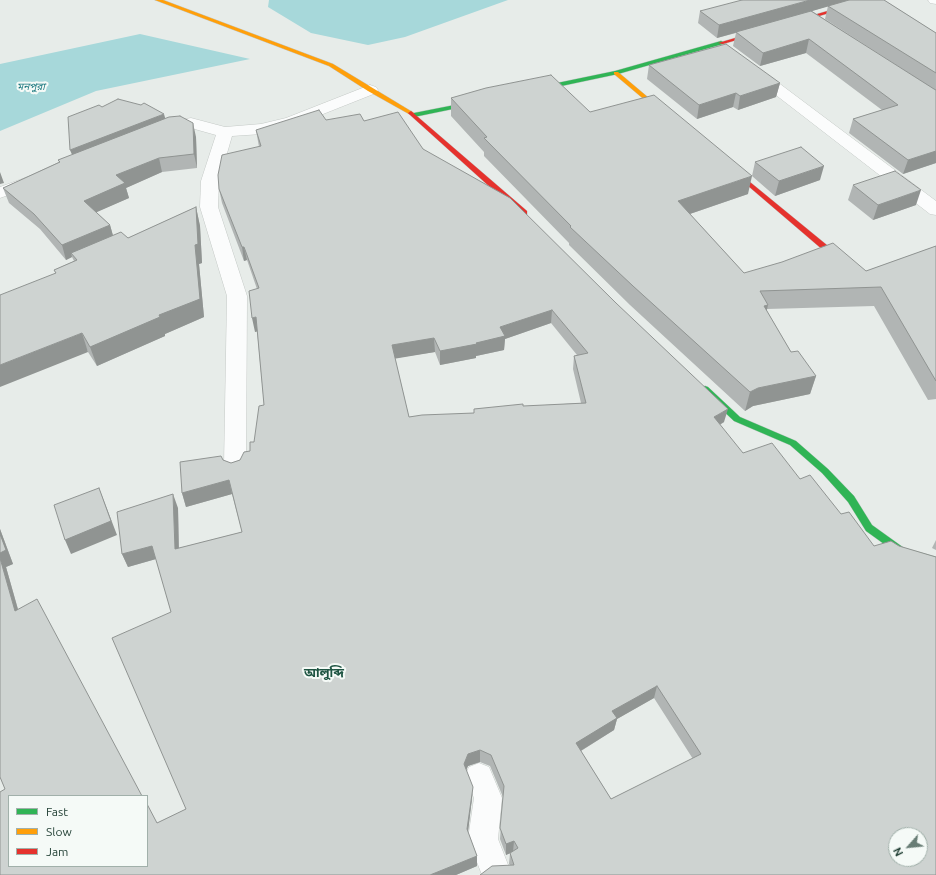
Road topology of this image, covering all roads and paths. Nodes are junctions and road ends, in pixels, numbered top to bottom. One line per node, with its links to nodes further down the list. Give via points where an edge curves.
1 (158, 0): 7 (street, via 331,65)
2 (871, 0): 3 (street)
3 (809, 17): 4 (street); 5 (street)
4 (829, 30)
5 (732, 54): 6 (street); 17 (street)
6 (616, 73): 8 (street); 11 (street)
7 (370, 90): 10 (street); 12 (street, via 262,129)
8 (523, 92)
9 (492, 99): 10 (street)
10 (414, 115): 18 (street)
11 (676, 124)
12 (226, 132): 13 (street, via 191,123 169,126); 21 (street, via 202,210 237,296)
13 (148, 135)
14 (719, 159): 19 (street, via 845,265)
15 (50, 173): 16 (street)
16 (0, 192)
17 (936, 210)
18 (530, 219)
19 (857, 270)
20 (697, 381): 22 (street, via 737,419 793,443 825,471 851,499 869,528 901,551)
21 (235, 466)
22 (936, 561)
23 (479, 776): 24 (street, via 488,798 483,839)
24 (497, 875)

